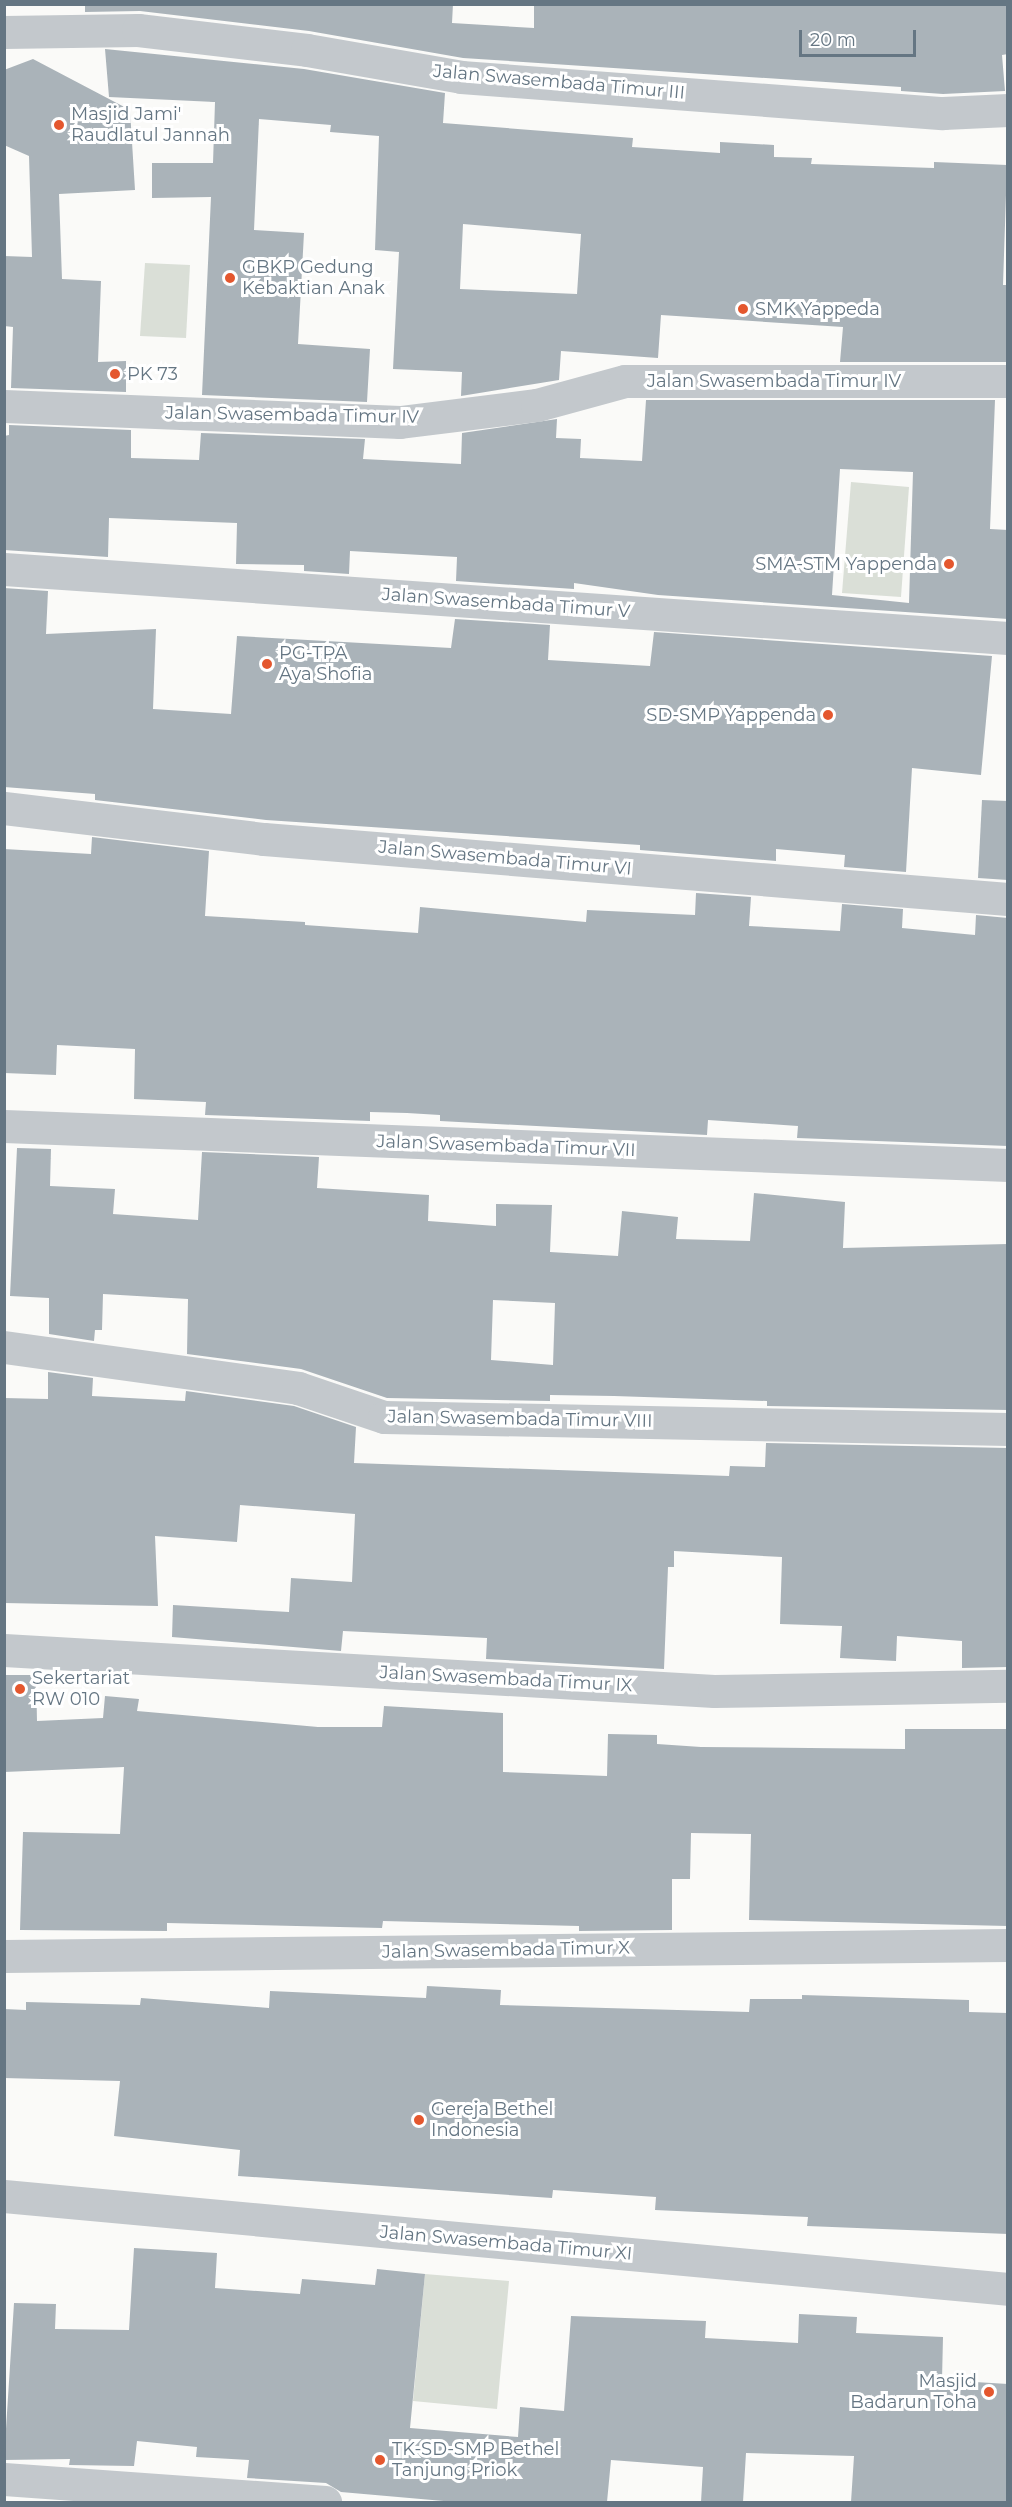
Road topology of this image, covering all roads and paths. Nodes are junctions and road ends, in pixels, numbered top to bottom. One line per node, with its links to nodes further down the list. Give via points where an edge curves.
1 (4, 32): 2 (street, Jalan Swasembada Timur III, via 138,30 308,50 461,77 943,113)
2 (1008, 110)
3 (1008, 381): 4 (street, Jalan Swasembada Timur IV, via 625,381 537,405 400,422)
4 (4, 406)
5 (4, 569): 6 (street, Jalan Swasembada Timur V)
6 (1008, 638)
7 (4, 808): 8 (street, Jalan Swasembada Timur VI, via 264,839)
8 (1008, 899)
9 (4, 1126): 10 (street, Jalan Swasembada Timur VII)
10 (1008, 1165)
11 (4, 1347): 12 (street, Jalan Swasembada Timur VIII, via 298,1388 384,1417)
12 (1008, 1429)
13 (4, 1650): 14 (street, Jalan Swasembada Timur IX, via 714,1691)
14 (1008, 1686)
15 (1008, 1945): 16 (street, Jalan Swasembada Timur X)
16 (4, 1956)
17 (4, 2196): 18 (street, Jalan Swasembada Timur XI)
18 (1008, 2289)
19 (4, 2479): 20 (street)
20 (326, 2502)

